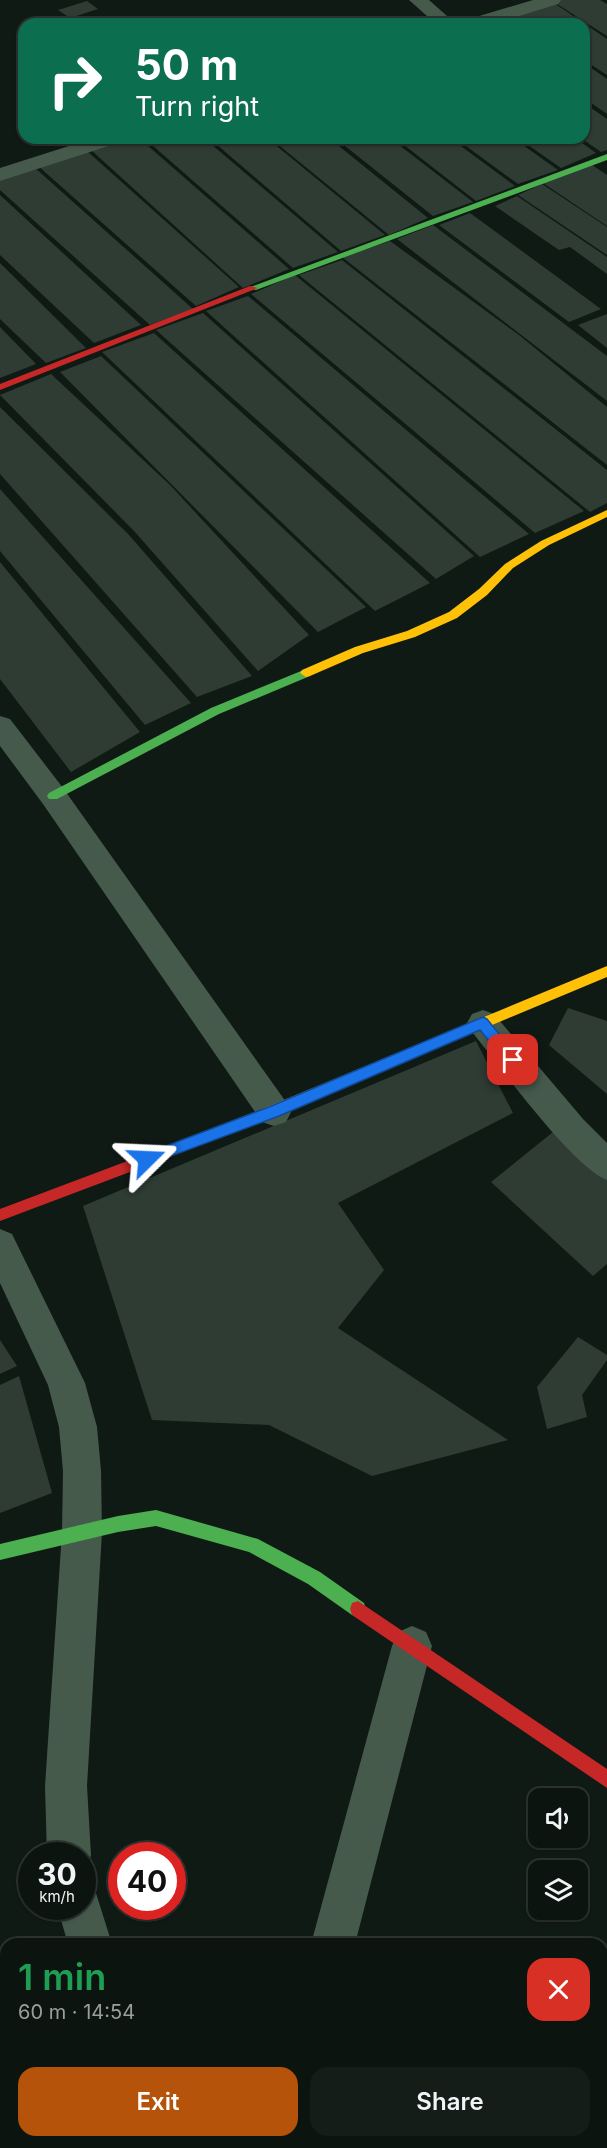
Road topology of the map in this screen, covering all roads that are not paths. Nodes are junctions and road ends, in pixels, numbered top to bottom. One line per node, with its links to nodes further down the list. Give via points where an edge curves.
1 (418, 0): 3 (street)
2 (552, 0): 4 (street)
3 (440, 18)
4 (493, 18)
5 (96, 144): 7 (street)
6 (607, 157): 8 (street, via 312,265)
7 (0, 175)
8 (0, 387)
9 (607, 513): 11 (street, via 545,543 509,566 453,615 215,711)
10 (0, 726): 11 (street)
11 (53, 796): 14 (street)
12 (607, 971): 13 (street)
13 (483, 1023): 14 (street); 15 (street, via 571,1129)
14 (274, 1112): 16 (street)
15 (607, 1165)
16 (0, 1215)
17 (0, 1245): 18 (street, via 66,1383 78,1427)
18 (82, 1532): 19 (street); 20 (street, via 156,1518 252,1545 314,1578); 22 (street, via 66,1786)
19 (0, 1552)
20 (412, 1646): 21 (street); 25 (street)
21 (607, 1779)
22 (68, 1842)
23 (83, 1920): 24 (street)
24 (88, 1938)
25 (335, 1938)

